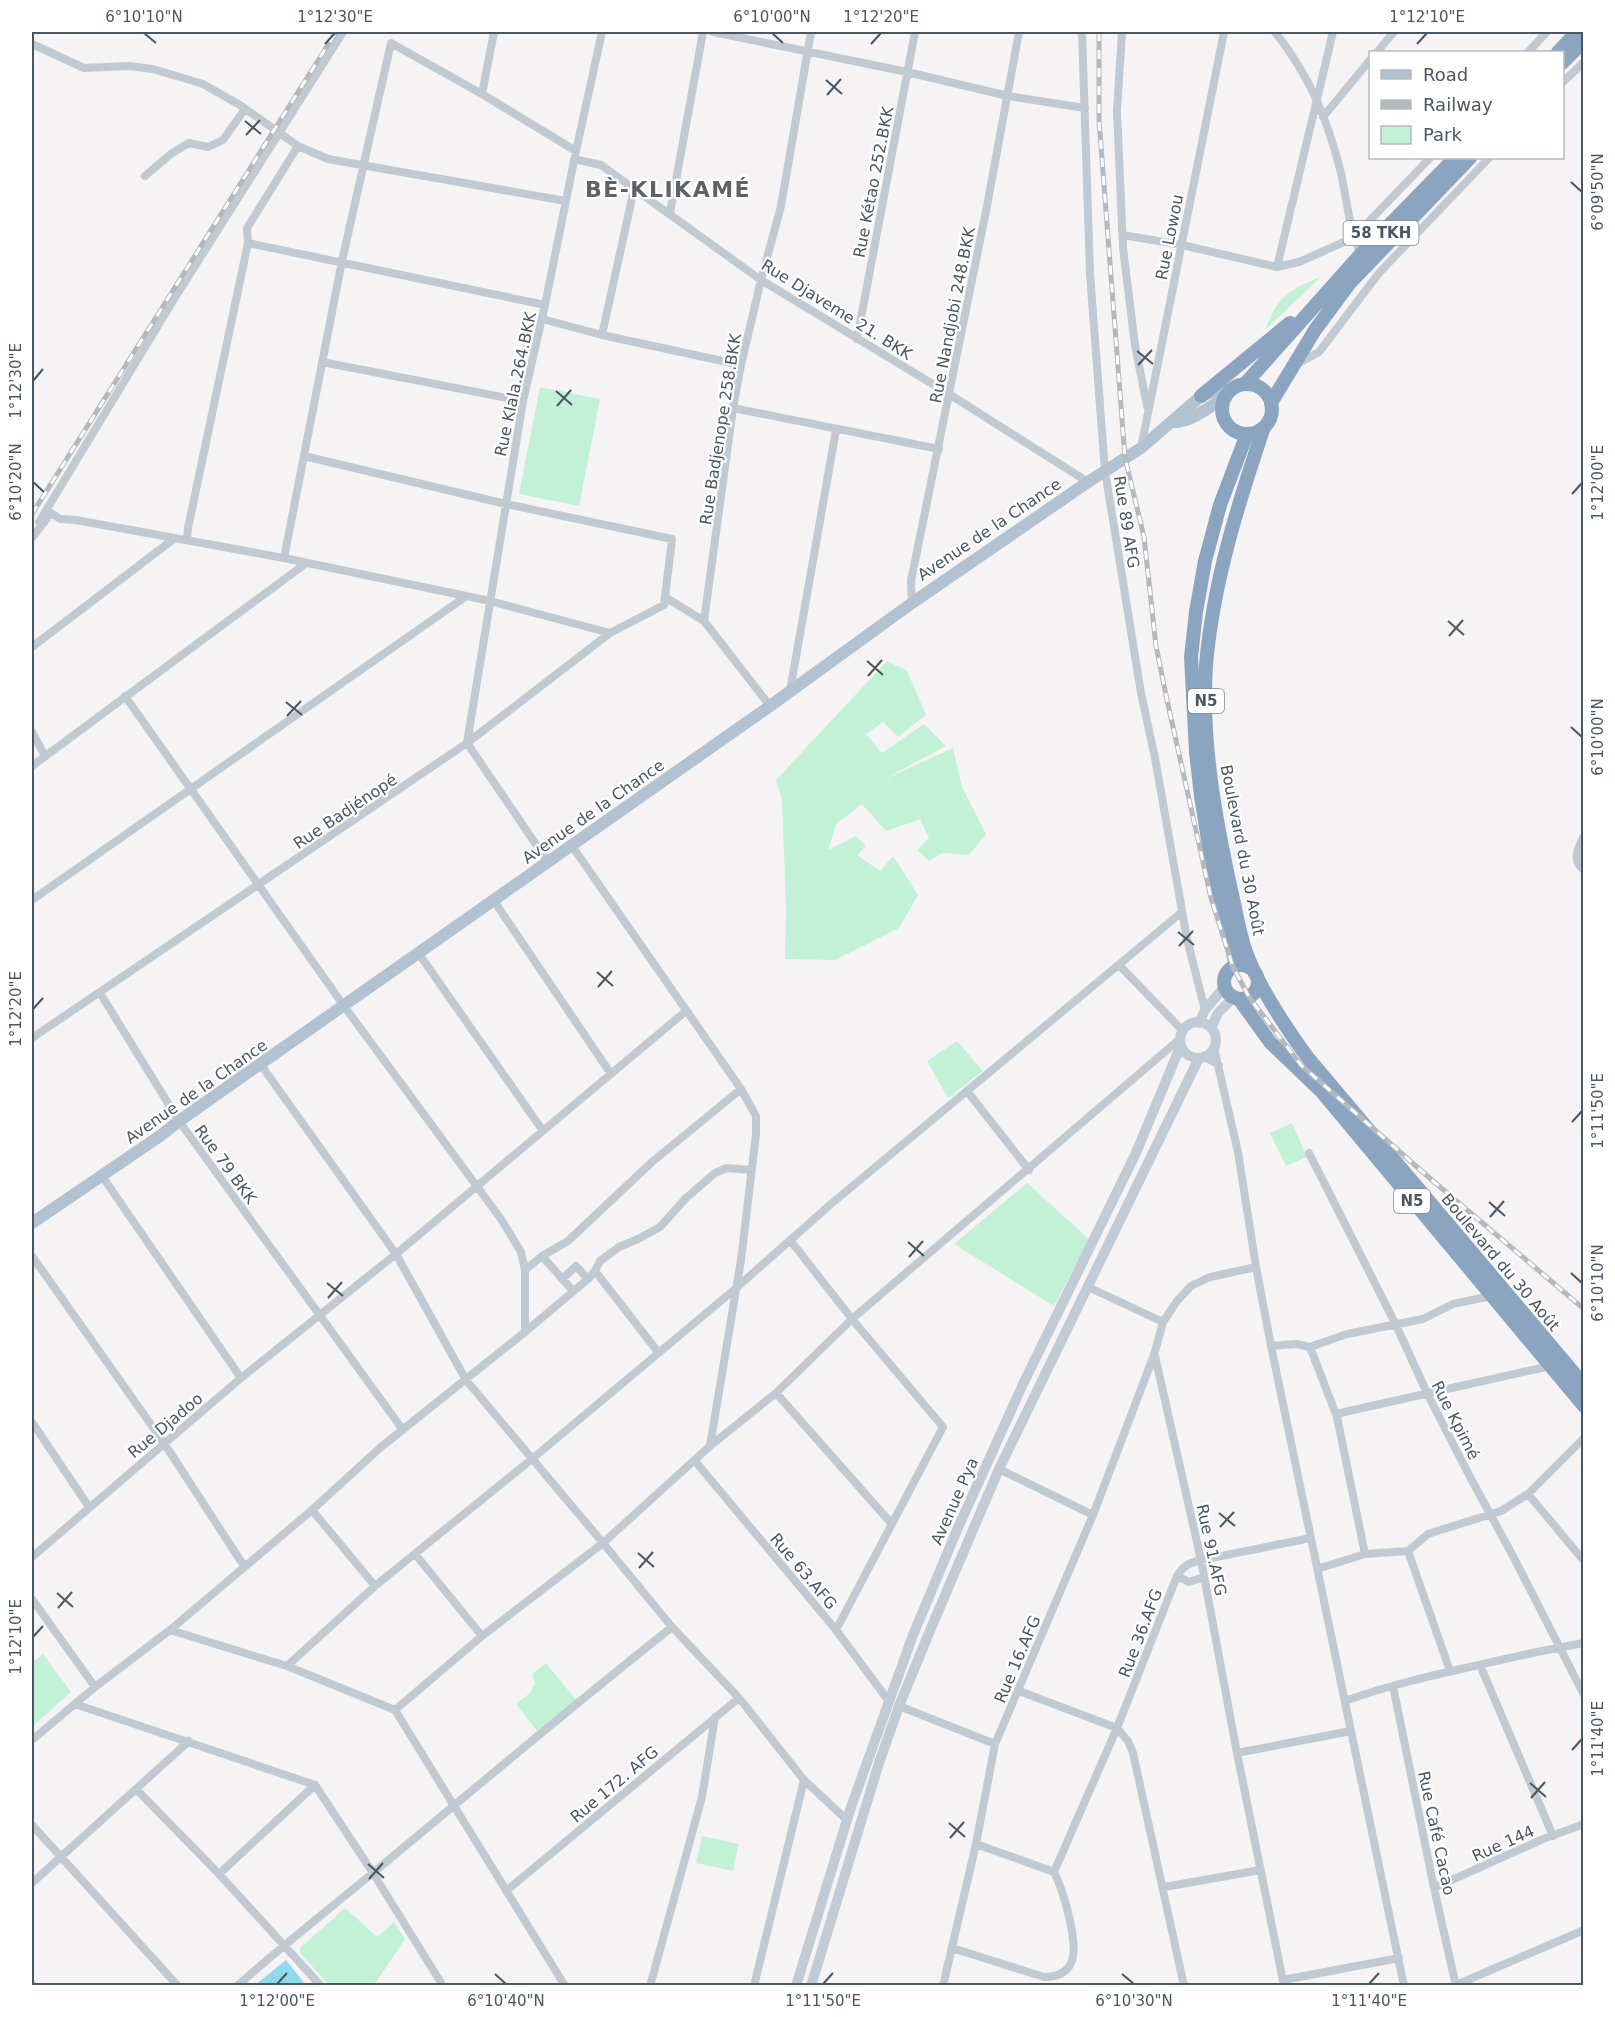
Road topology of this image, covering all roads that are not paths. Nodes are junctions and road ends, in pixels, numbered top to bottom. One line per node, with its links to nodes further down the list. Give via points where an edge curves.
1 (343, 32): 34 (street)
2 (494, 32): 28 (street)
3 (602, 32): 36 (street, Rue Klala.264.BKK)
4 (703, 32): 45 (street)
5 (713, 32): 22 (street)
6 (811, 32): 22 (street, Rue Badjenope 258.BKK)
7 (915, 32): 26 (street, Rue Kétao 252.BKK)
8 (1019, 32): 29 (street, Rue Nandjobi 248.BKK)
9 (1082, 32): 31 (street, Rue 89 AFG)
10 (1122, 32): 46 (street, via 1117,111)
11 (1224, 32): 49 (street, Rue Lowou)
12 (1275, 32): 30 (street)
13 (1333, 32): 30 (street)
14 (1394, 32): 19 (street)
15 (1547, 32): 20 (street)
16 (1577, 32): 21 (highway)
17 (1584, 41): 24 (highway)
18 (32, 44): 32 (street, via 84,68 129,66 178,76 203,84)
19 (1378, 51)
20 (1529, 51)
21 (1559, 51)
22 (807, 52): 26 (street); 54 (street, Rue Badjenope 258.BKK, via 781,206)
23 (1369, 62): 33 (street)
24 (1564, 62)
25 (1584, 62): 27 (street)
26 (907, 72): 29 (street); 59 (street, Rue Kétao 252.BKK)
27 (1564, 82)
28 (482, 94): 36 (street, Rue Djaveme 21. BKK); 41 (street, Rue Djaveme 21. BKK, via 391,43)
29 (1008, 96): 31 (street); 64 (street, Rue Nandjobi 248.BKK)
30 (1317, 98): 33 (street); 52 (street)
31 (1084, 108): 78 (street, Rue 89 AFG, via 1090,274)
32 (245, 109): 34 (street); 42 (street, via 223,140 208,147 189,143)
33 (1323, 117): 47 (street, via 1341,173)
34 (279, 134): 35 (street); 81 (street)
35 (298, 146): 41 (street, via 328,159); 48 (street, via 247,228)
36 (575, 155): 43 (street, Rue Djaveme 21. BKK, via 601,165); 44 (street, Rue Klala.264.BKK)
37 (1429, 159): 47 (street)
38 (1454, 159): 50 (highway, 58 TKH)
39 (1469, 159): 50 (highway, 58 TKH)
40 (1488, 159): 53 (street)
41 (362, 165): 44 (street); 51 (street)
42 (145, 176)
43 (634, 189): 45 (street, Rue Djaveme 21. BKK); 58 (street)
44 (566, 201): 55 (street, Rue Klala.264.BKK)
45 (670, 213): 54 (street, Rue Djaveme 21. BKK)
46 (1123, 234): 49 (street); 70 (street, via 1135,345)
47 (1353, 238): 50 (street); 52 (street)
48 (248, 243): 51 (street); 83 (street)
49 (1182, 245): 52 (street); 70 (street, Rue Lowou)
50 (1368, 256): 53 (street); 56 (highway, 58 TKH); 62 (highway, 58 TKH, via 1315,330)
51 (342, 261): 55 (street); 60 (street)
52 (1278, 267)
53 (1379, 273): 62 (street, via 1319,352)
54 (761, 280): 59 (street, Rue Djaveme 21. BKK); 61 (street, Rue Badjenope 258.BKK)
55 (546, 305): 57 (street, Rue Klala.264.BKK)
56 (1310, 311): 63 (highway); 66 (highway)
57 (542, 319): 58 (street); 67 (street, Rue Klala.264.BKK)
58 (602, 335): 61 (street)
59 (858, 339): 64 (street, Rue Djaveme 21. BKK)
60 (322, 362): 67 (street); 77 (street)
61 (741, 365): 69 (street, Rue Badjenope 258.BKK)
62 (1295, 366): 68 (highway)
63 (1245, 384): 65 (highway); 68 (highway, via 1262,389)
64 (949, 394): 76 (street, Rue Nandjobi 248.BKK); 79 (street, Rue Djaveme 21. BKK)
65 (1227, 394): 66 (main road, Avenue de la Chance, via 1217,390); 71 (main road, Avenue de la Chance, via 1201,412); 74 (highway, via 1222,415 1232,428)
66 (1201, 396): 71 (main road, Avenue de la Chance)
67 (523, 401): 80 (street, Rue Klala.264.BKK)
68 (1271, 403): 72 (highway)
69 (734, 408): 73 (street); 90 (street, Rue Badjenope 258.BKK)
70 (1148, 412): 75 (street, Rue Lowou)
71 (1171, 422): 75 (main road, Avenue de la Chance)
72 (1264, 427): 74 (highway); 112 (highway, Boulevard du 30 Août / N5, via 1231,529 1216,594 1206,665 1209,762 1224,859 1246,952)
73 (836, 430): 76 (street); 93 (street)
74 (1247, 434): 111 (highway, Boulevard du 30 Août, via 1220,505 1205,561 1191,657 1201,796 1212,866)
75 (1141, 448): 78 (main road, Avenue de la Chance)
76 (939, 449): 89 (street, Rue Nandjobi 248.BKK, via 911,581)
77 (304, 456): 80 (street); 84 (street)
78 (1105, 471): 79 (main road, Avenue de la Chance); 108 (street, Rue 89 AFG)
79 (1088, 482): 89 (main road, Avenue de la Chance)
80 (506, 504): 87 (street, via 672,539); 88 (street, Rue Klala.264.BKK)
81 (32, 536): 82 (street, via 51,513 60,519)
82 (175, 538): 83 (street); 92 (street)
83 (188, 540): 84 (street)
84 (284, 558): 85 (street)
85 (305, 564): 86 (street); 94 (street)
86 (465, 597): 88 (street); 100 (street)
87 (665, 597): 90 (street); 91 (street, Rue Badjénopé, via 664,604)
88 (490, 601): 91 (street); 97 (street, Rue Klala.264.BKK)
89 (912, 603): 93 (main road, Avenue de la Chance)
90 (704, 621): 95 (street)
91 (610, 633): 97 (street, Rue Badjénopé)
92 (32, 647)
93 (790, 692): 95 (main road, Avenue de la Chance)
94 (125, 696): 98 (street); 100 (street)
95 (770, 706): 102 (main road, Avenue de la Chance)
96 (32, 732): 98 (street)
97 (467, 743): 103 (street); 105 (street, Rue Badjénopé)
98 (45, 756): 99 (street)
99 (32, 766)
100 (192, 789): 105 (street); 106 (street)
101 (1584, 836): 104 (street, via 1576,860)
102 (572, 846): 103 (main road, Avenue de la Chance); 118 (street)
103 (548, 862): 107 (main road, Avenue de la Chance)
104 (1584, 870)
105 (260, 885): 114 (street, Rue Badjénopé); 116 (street)
106 (32, 900)
107 (494, 901): 109 (main road, Avenue de la Chance); 127 (street)
108 (1182, 912): 110 (street); 117 (street, Rue 89 AFG)
109 (419, 954): 116 (main road, Avenue de la Chance); 131 (street)
110 (1119, 965): 122 (street); 129 (street)
111 (1236, 965): 112 (highway, via 1249,967); 113 (highway, via 1228,970)
112 (1257, 976): 115 (highway, via 1256,991 1249,997); 163 (highway, Boulevard du 30 Août / N5, via 1308,1058)
113 (1225, 986): 115 (highway); 117 (main road)
114 (99, 993): 121 (street, Rue Badjénopé); 130 (street, Rue 79 BKK)
115 (1237, 998): 120 (main road, via 1218,1013); 150 (highway, Boulevard du 30 Août / N5, via 1270,1042 1322,1092)
116 (344, 1006): 125 (main road, Avenue de la Chance); 136 (street)
117 (1205, 1010): 119 (main road)
118 (686, 1011): 127 (street, Rue Djadoo); 128 (street)
119 (1199, 1023): 120 (main road); 122 (main road, via 1191,1024)
120 (1211, 1028): 123 (main road, via 1216,1040)
121 (32, 1038)
122 (1182, 1038): 124 (main road, via 1187,1054); 134 (street); 210 (main road, Avenue Pya, via 1135,1155 957,1530)
123 (1214, 1048): 124 (main road); 126 (street)
124 (1202, 1058): 126 (street); 147 (main road, Avenue Pya)
125 (261, 1065): 130 (main road, Avenue de la Chance); 139 (street)
126 (1219, 1065): 142 (street, via 1238,1152)
127 (611, 1074): 131 (street, Rue Djadoo)
128 (741, 1089): 133 (street, via 756,1116); 141 (street, via 652,1162 568,1241)
129 (967, 1091): 134 (street); 138 (street)
130 (179, 1121): 135 (main road, Avenue de la Chance); 151 (street, Rue 79 BKK)
131 (543, 1131): 136 (street, Rue Djadoo)
132 (1309, 1154): 154 (street, Rue Kpimé)
133 (752, 1170): 144 (street, via 727,1168 716,1173 660,1227 619,1247 600,1261); 148 (street)
134 (1029, 1170): 152 (street)
135 (102, 1176): 137 (main road, Avenue de la Chance); 161 (street)
136 (477, 1186): 139 (street, Rue Djadoo); 143 (street, via 521,1252)
137 (32, 1223)
138 (790, 1240): 148 (street); 152 (street)
139 (396, 1254): 151 (street, Rue Djadoo); 162 (street)
140 (32, 1256): 171 (street)
141 (542, 1256): 143 (street); 145 (street)
142 (1256, 1267): 153 (street, Rue 16.AFG, via 1210,1277 1191,1286); 156 (street)
143 (525, 1270): 155 (street)
144 (595, 1271): 146 (street); 158 (street)
145 (562, 1279): 146 (street, via 576,1266); 149 (street)
146 (588, 1279): 149 (street)
147 (1088, 1287): 153 (street); 175 (main road, Avenue Pya)
148 (735, 1289): 158 (street); 172 (street)
149 (573, 1291): 155 (street)
150 (1491, 1296): 154 (street, via 1453,1304 1423,1319); 160 (highway, Boulevard du 30 Août / N5)
151 (318, 1316): 161 (street, Rue Djadoo); 169 (street, Rue 79 BKK)
152 (852, 1319): 164 (street); 181 (street, via 943,1427)
153 (1163, 1322): 159 (street, Rue 16.AFG)
154 (1395, 1323): 157 (street); 165 (street, Rue Kpimé)
155 (525, 1332): 162 (street)
156 (1271, 1346): 157 (street); 182 (street)
157 (1310, 1347): 167 (street)
158 (658, 1352): 173 (street)
159 (1154, 1355): 180 (street, Rue 16.AFG); 188 (street, Rue 91.AFG)
160 (1550, 1366): 165 (street); 166 (highway, Boulevard du 30 Août / N5)
161 (242, 1378): 171 (street, Rue Djadoo)
162 (466, 1380): 169 (street); 173 (street)
163 (1584, 1385)
164 (776, 1393): 172 (street); 181 (street)
165 (1428, 1395): 167 (street, via 1340,1413); 179 (street, Rue Kpimé)
166 (1584, 1406)
167 (1337, 1417): 186 (street)
168 (32, 1422): 177 (street)
169 (403, 1430): 178 (street)
170 (1584, 1438): 176 (street)
171 (164, 1443): 177 (street, Rue Djadoo); 190 (street)
172 (710, 1446): 174 (street)
173 (532, 1459): 183 (street); 185 (street)
174 (695, 1461): 183 (street); 198 (street, Rue 63.AFG)
175 (999, 1469): 180 (street); 213 (main road, Avenue Pya)
176 (1528, 1494): 179 (street, via 1512,1506); 189 (street)
177 (89, 1507): 187 (street, Rue Djadoo)
178 (312, 1510): 190 (street); 194 (street)
179 (1489, 1514): 184 (street, via 1428,1534); 201 (street, Rue Kpimé)
180 (1093, 1515): 207 (street, Rue 16.AFG)
181 (891, 1523): 198 (street)
182 (1311, 1538): 188 (street); 191 (street)
183 (603, 1543): 196 (street); 199 (street)
184 (1408, 1551): 186 (street); 204 (street)
185 (415, 1554): 194 (street); 199 (street)
186 (1365, 1554): 191 (street)
187 (32, 1557)
188 (1201, 1560): 192 (street, Rue 36.AFG, via 1187,1564); 193 (street, Rue 91.AFG)
189 (1584, 1561)
190 (244, 1566): 197 (street)
191 (1317, 1569): 211 (street)
192 (1177, 1576): 193 (street, via 1189,1582); 216 (street, Rue 36.AFG)
193 (1204, 1577): 221 (street, Rue 91.AFG)
194 (375, 1586): 203 (street)
195 (32, 1599): 206 (street)
196 (672, 1627): 209 (street); 225 (street)
197 (170, 1630): 203 (street); 206 (street)
198 (836, 1630): 210 (street, Rue 63.AFG)
199 (482, 1636): 214 (street)
200 (1584, 1643): 201 (street)
201 (1559, 1647): 202 (street); 208 (street, Rue Kpimé)
202 (1480, 1665): 204 (street); 230 (street)
203 (287, 1666): 214 (street)
204 (1450, 1671): 205 (street)
205 (1393, 1686): 211 (street); 239 (street, Rue Café Cacao)
206 (95, 1687): 212 (street)
207 (1019, 1691): 216 (street); 220 (street, Rue 16.AFG)
208 (1584, 1695)
209 (739, 1698): 215 (street, Rue 172. AFG); 222 (street)
210 (888, 1700): 213 (main road); 226 (main road, Avenue Pya)
211 (1345, 1701): 217 (street)
212 (75, 1704): 218 (street); 219 (street)
213 (899, 1706): 220 (street); 227 (main road, Avenue Pya)
214 (395, 1710): 225 (street)
215 (715, 1718): 240 (street, Rue 172. AFG); 252 (street, via 702,1797)
216 (1117, 1728): 234 (street, Rue 36.AFG); 238 (street, via 1133,1753)
217 (1352, 1731): 221 (street); 244 (street)
218 (32, 1740)
219 (189, 1741): 223 (street); 224 (street)
220 (995, 1744): 231 (street, Rue 16.AFG)
221 (1237, 1753): 233 (street, Rue 91.AFG)
222 (804, 1780): 226 (street); 253 (street)
223 (315, 1785): 235 (street); 236 (street)
224 (136, 1789): 232 (street); 236 (street)
225 (454, 1804): 235 (street); 240 (street)
226 (847, 1820): 227 (main road); 254 (main road, Avenue Pya)
227 (859, 1824): 255 (main road, Avenue Pya)
228 (1584, 1824): 230 (street, Rue 144)
229 (32, 1825): 232 (street)
230 (1553, 1836): 239 (street, Rue 144)
231 (976, 1844): 234 (street); 243 (street, Rue 16.AFG)
232 (61, 1857): 237 (street); 247 (street)
233 (1261, 1870): 238 (street); 245 (street, Rue 91.AFG)
234 (1054, 1872): 243 (street, via 1062,1889 1074,1954 1060,1974 1044,1977)
235 (373, 1873): 242 (street); 250 (street)
236 (219, 1874): 242 (street)
237 (32, 1882)
238 (1164, 1887): 257 (street)
239 (1434, 1888): 246 (street, Rue Café Cacao)
240 (506, 1892): 251 (street)
241 (1584, 1930): 246 (street)
242 (284, 1944): 248 (street); 249 (street)
243 (952, 1948): 256 (street, Rue 16.AFG)
244 (1399, 1958): 245 (street); 258 (street)
245 (1284, 1983)
246 (1456, 1985)
247 (178, 1986)
248 (237, 1986)
249 (321, 1986)
250 (443, 1986)
251 (565, 1986)
252 (650, 1986)
253 (754, 1986)
254 (796, 1986)
255 (811, 1986)
256 (943, 1986)
257 (1184, 1986)
258 (1404, 1986)

